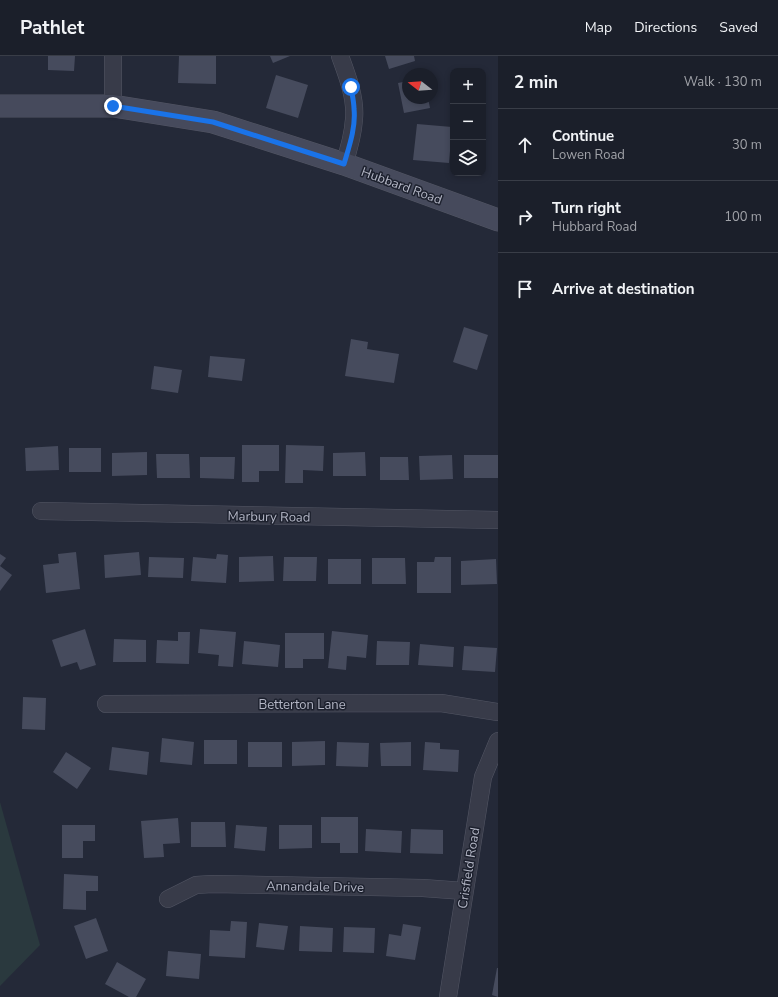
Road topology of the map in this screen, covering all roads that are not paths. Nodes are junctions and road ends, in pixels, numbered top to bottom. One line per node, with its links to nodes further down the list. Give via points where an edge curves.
1 (113, 56): 4 (street)
2 (340, 56): 5 (street, via 351,87 354,108 350,146)
3 (0, 106): 4 (main road, Hubbard Road)
4 (113, 106): 5 (main road, Hubbard Road, via 213,122)
5 (344, 164): 6 (main road, Hubbard Road)
6 (498, 220)
7 (41, 511): 8 (street, Marbury Road)
8 (498, 520)
9 (106, 704): 10 (street, Betterton Lane, via 441,703)
10 (498, 712)
11 (498, 741): 12 (street, Crisfield Road, via 483,778)
12 (464, 891): 13 (street, Annandale Drive, via 212,884 196,885); 14 (street, Crisfield Road)
13 (168, 899)
14 (448, 997)

